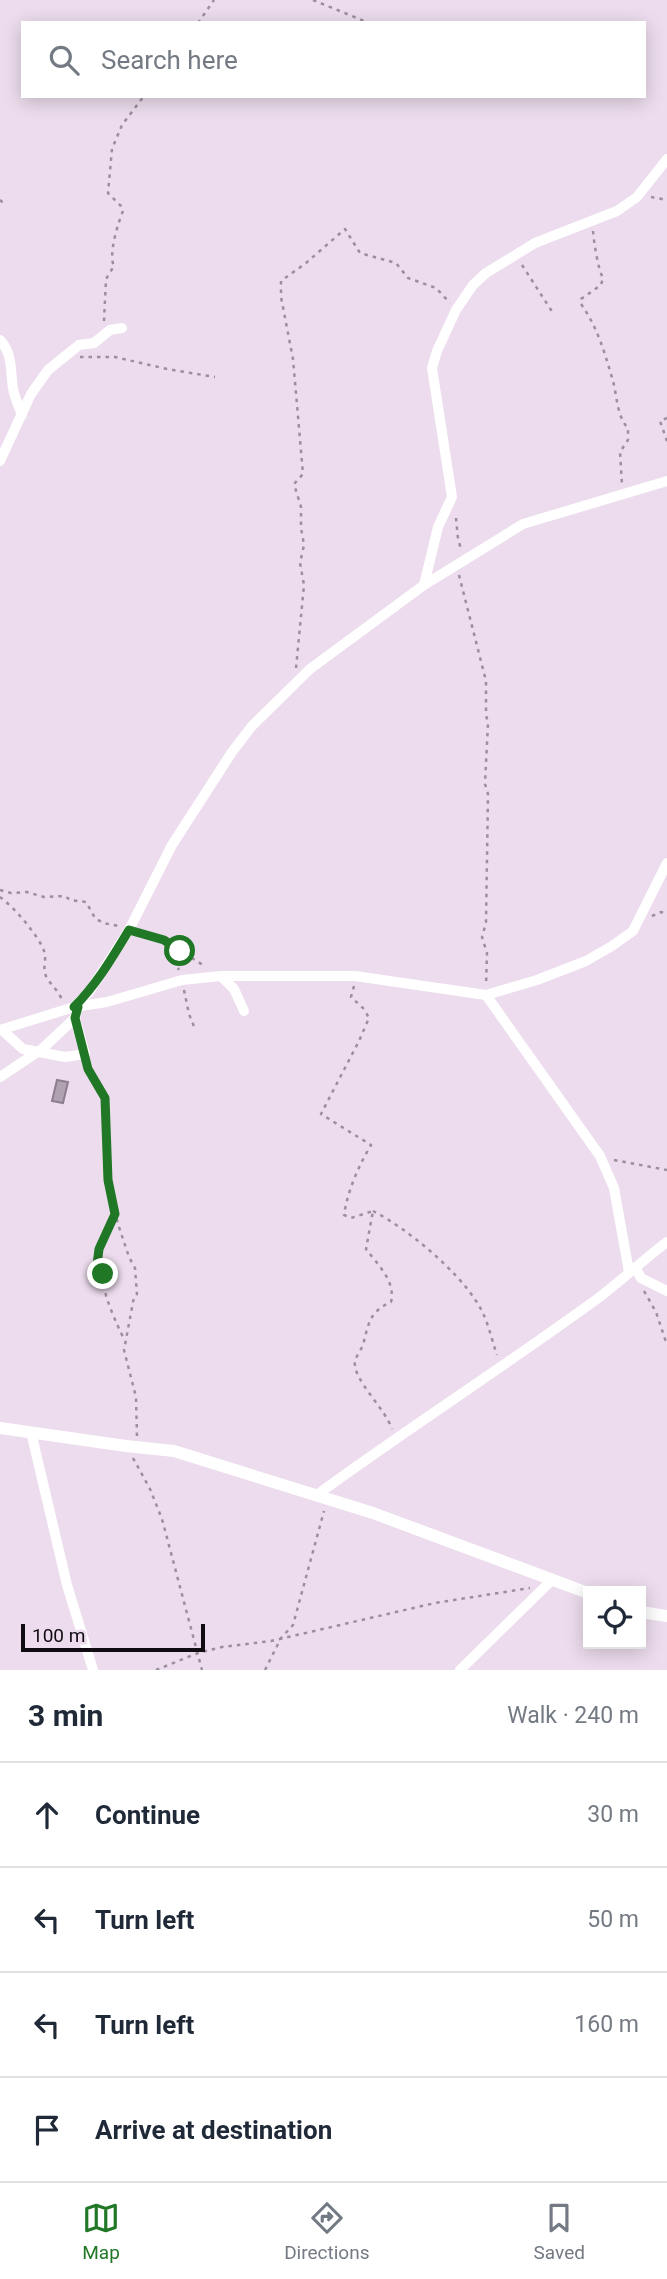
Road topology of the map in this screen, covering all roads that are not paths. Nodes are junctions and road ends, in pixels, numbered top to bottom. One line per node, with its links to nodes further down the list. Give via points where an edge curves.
1 (667, 159): 7 (street, via 637,197 617,211 535,243 486,273 456,310 432,368 452,497 438,527)
2 (122, 328): 4 (street, via 66,354 41,378)
3 (0, 340): 4 (street, via 10,356 13,391)
4 (22, 415): 5 (street)
5 (0, 461)
6 (667, 481): 7 (street, via 523,524)
7 (424, 584): 11 (street, via 296,682 252,726 172,845 105,970)
8 (667, 863): 10 (street, via 633,930 612,946 586,961)
9 (221, 976): 10 (street, via 355,976); 11 (street, via 182,981); 12 (street, via 234,989)
10 (486, 995): 17 (street, via 600,1156 614,1188)
11 (73, 1010): 13 (street); 14 (street); 14 (street, via 85,1054 65,1058)
12 (244, 1011)
13 (1, 1030): 14 (street, via 19,1047)
14 (37, 1052): 15 (street)
15 (0, 1077)
16 (667, 1242): 17 (street)
17 (632, 1270): 18 (street); 21 (street)
18 (667, 1291)
19 (0, 1428): 20 (street)
20 (31, 1432): 21 (street, via 174,1451); 26 (street, via 67,1585)
21 (318, 1494): 22 (street)
22 (550, 1582): 23 (street); 27 (street)
23 (583, 1592)
24 (646, 1613): 25 (street)
25 (667, 1616)
26 (93, 1670)
27 (460, 1670)

